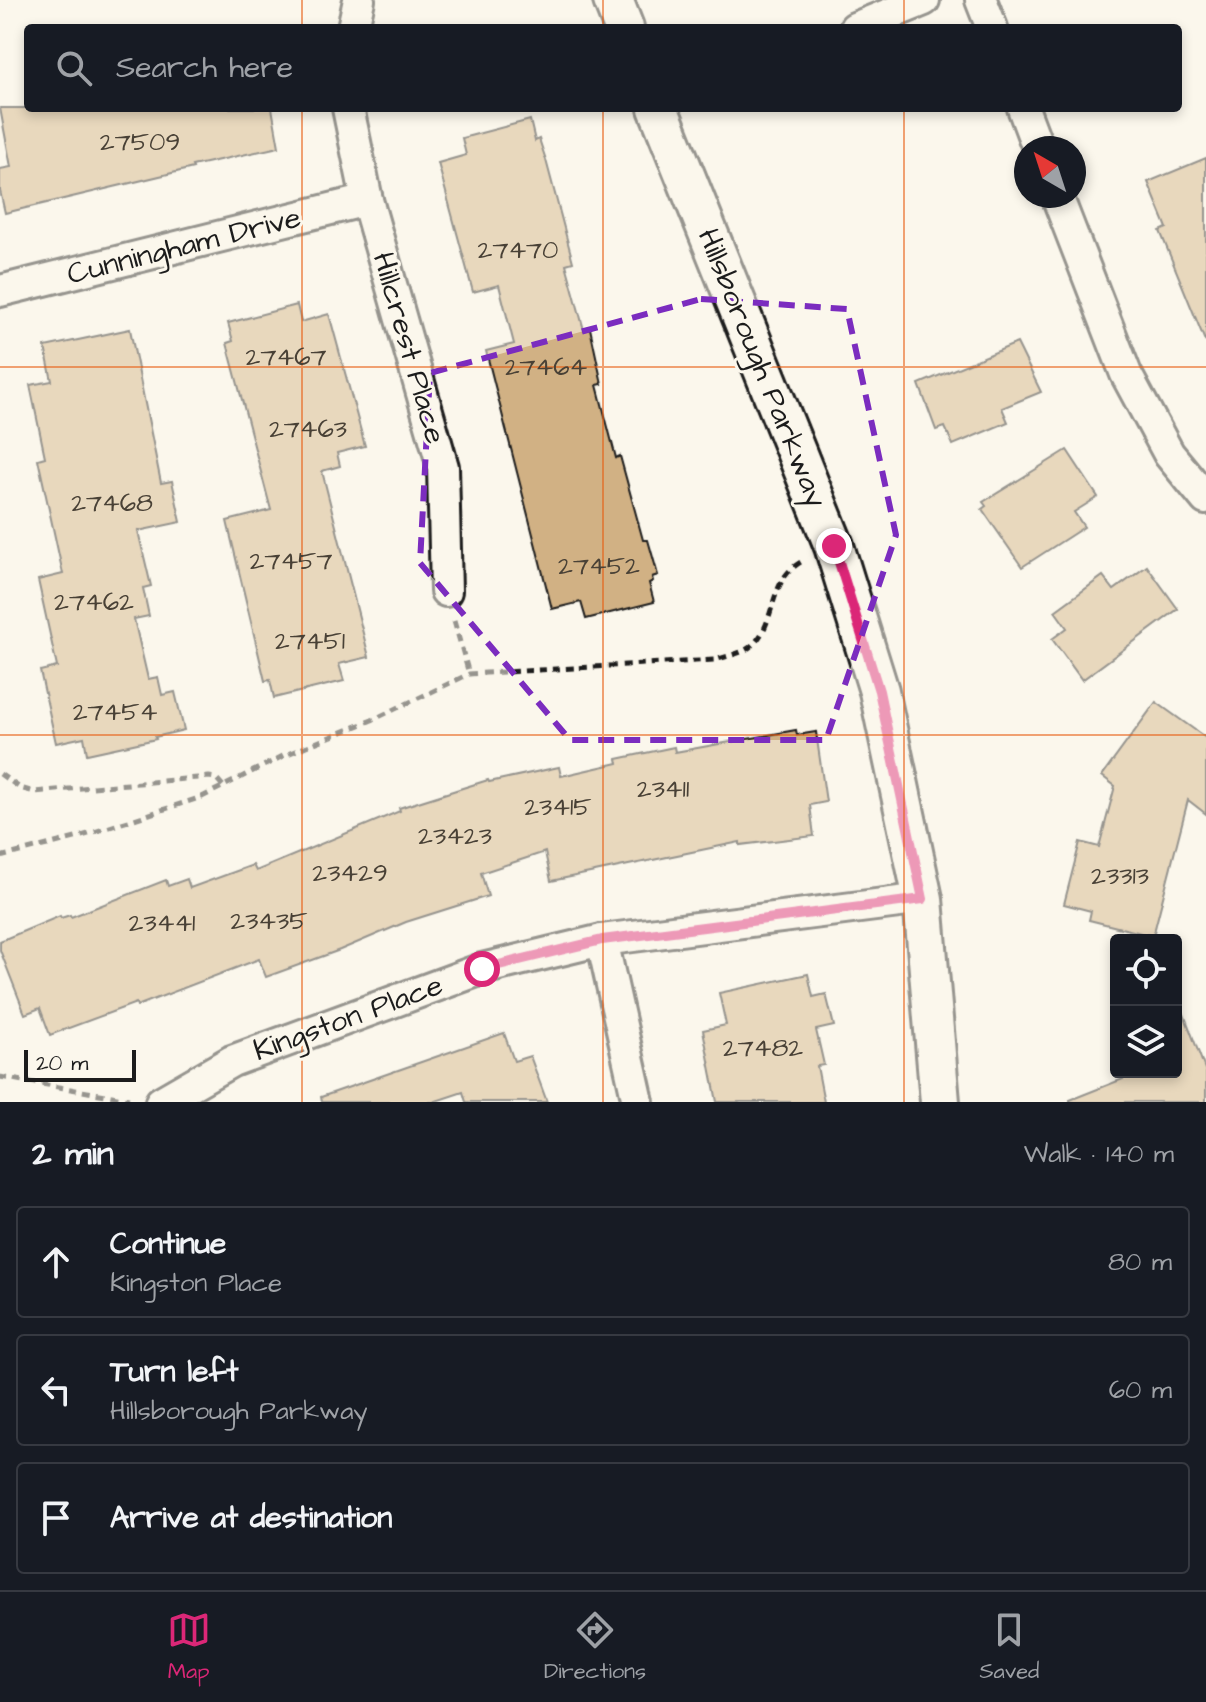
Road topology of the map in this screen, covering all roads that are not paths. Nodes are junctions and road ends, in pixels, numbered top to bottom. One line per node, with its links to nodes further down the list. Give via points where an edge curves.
1 (359, 0): 5 (street)
2 (613, 0): 6 (street)
3 (924, 0): 7 (street)
4 (981, 0): 8 (street)
5 (354, 24)
6 (622, 24)
7 (865, 24)
8 (990, 24)
9 (349, 112): 13 (street, Hillcrest Place)
10 (660, 112): 18 (street, Hillsborough Parkway, via 834,546 879,691)
11 (1024, 112): 12 (street)
12 (1034, 136)
13 (367, 200): 15 (street, Cunningham Drive); 17 (street, Hillcrest Place, via 443,467)
14 (1062, 208): 16 (street, via 1126,374 1169,454)
15 (0, 291)
16 (1206, 499)
17 (446, 591)
18 (923, 899): 19 (street, Kingston Place); 22 (street, Hillsborough Parkway)
19 (602, 940): 20 (street, Kingston Place, via 482,969 232,1061); 21 (street)
20 (147, 1101)
21 (638, 1102)
22 (940, 1102)

